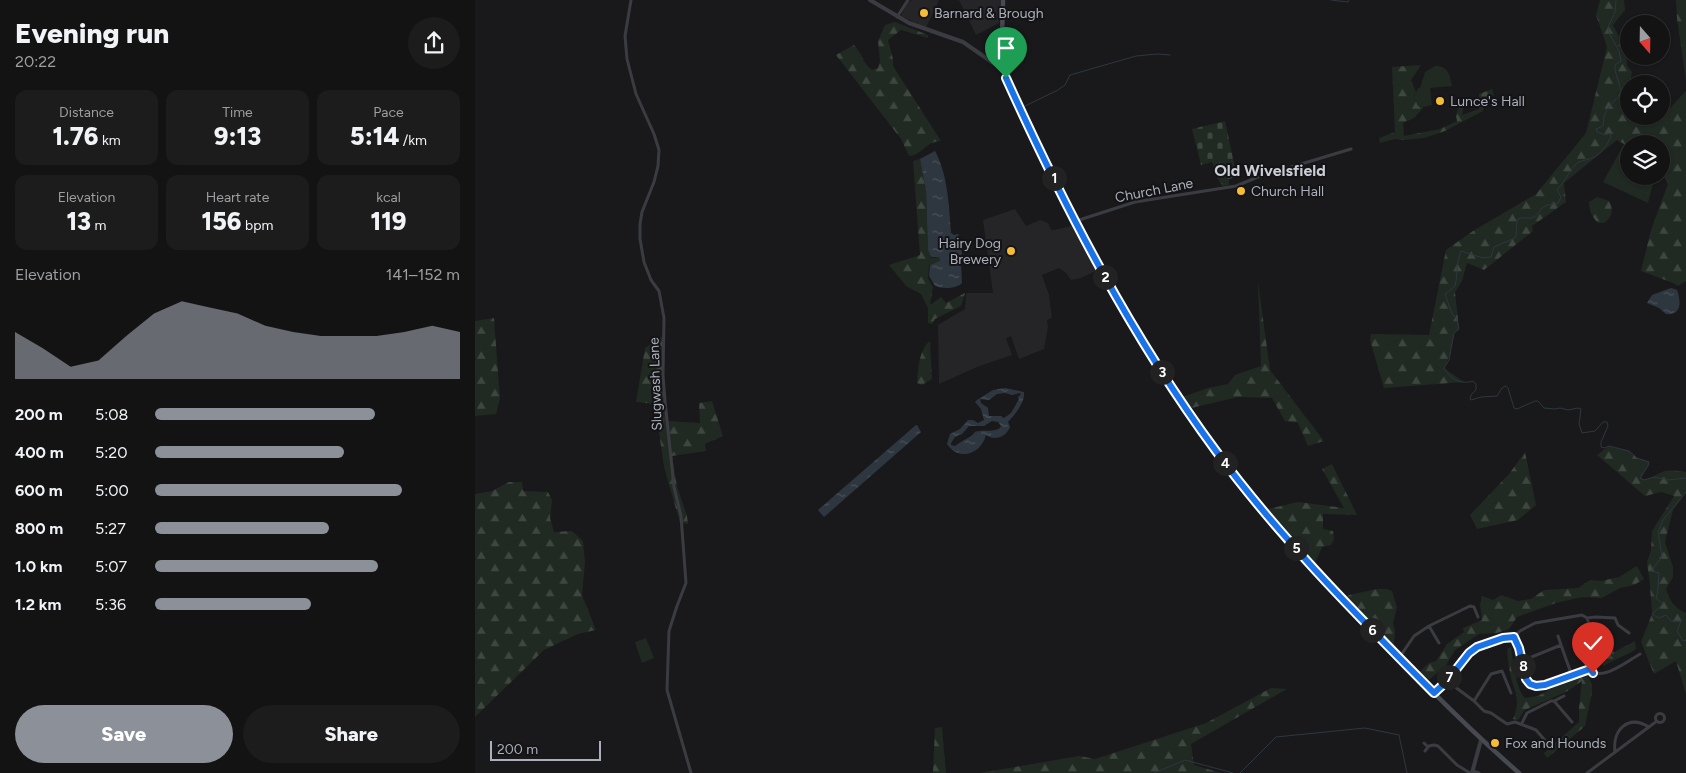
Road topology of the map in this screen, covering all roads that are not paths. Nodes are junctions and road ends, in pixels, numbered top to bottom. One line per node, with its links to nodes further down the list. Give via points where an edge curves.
1 (631, 0): 41 (street, Slugwash Lane, via 625,36 627,59 636,94 659,150 654,182 642,212 640,239 644,262 659,291 663,311 663,383 674,487 681,516 686,583 669,631 667,690)
2 (870, 0): 5 (street)
3 (908, 0): 5 (street)
4 (1003, 0): 6 (main road)
5 (897, 16): 6 (street, via 963,42)
6 (1004, 68): 8 (main road, via 1027,124)
7 (1351, 149): 8 (street, Church Lane, via 1236,186 1135,202)
8 (1076, 221): 20 (main road, via 1137,332 1216,451 1317,572)
9 (1478, 617): 11 (street, via 1474,606 1469,606)
10 (1587, 618): 12 (street, via 1615,618 1618,625); 14 (street, via 1582,615 1535,623); 17 (street)
11 (1429, 626): 15 (street); 20 (street, via 1414,636)
12 (1629, 633)
13 (1558, 636): 16 (street)
14 (1514, 637): 21 (street); 24 (street, via 1477,647)
15 (1439, 643)
16 (1561, 645): 21 (street); 23 (street)
17 (1596, 650): 18 (street); 22 (street)
18 (1613, 653)
19 (1640, 654): 22 (street, via 1599,675)
20 (1399, 658): 25 (main road)
21 (1523, 661): 23 (street, via 1526,679 1536,686)
22 (1590, 669): 23 (street)
23 (1572, 676)
24 (1447, 681): 25 (street); 28 (street)
25 (1434, 693): 34 (main road)
26 (1511, 693): 28 (street, via 1502,670 1491,674)
27 (1563, 696): 29 (street)
28 (1474, 701): 32 (street, via 1507,724)
29 (1554, 701): 31 (street); 32 (street, via 1527,713)
30 (1657, 720): 33 (street)
31 (1572, 722)
32 (1521, 723): 36 (street, via 1536,730)
33 (1649, 727): 39 (street); 39 (street, via 1641,722 1623,726 1613,743)
34 (1481, 740): 40 (street); 43 (main road)
35 (1424, 743): 37 (street)
36 (1549, 745)
37 (1428, 747): 38 (street); 40 (street, via 1439,746 1457,765)
38 (1425, 751)
39 (1615, 753): 44 (street)
40 (1472, 772): 42 (street)
41 (691, 773)
42 (1479, 773)
43 (1519, 773)
44 (1587, 773)

